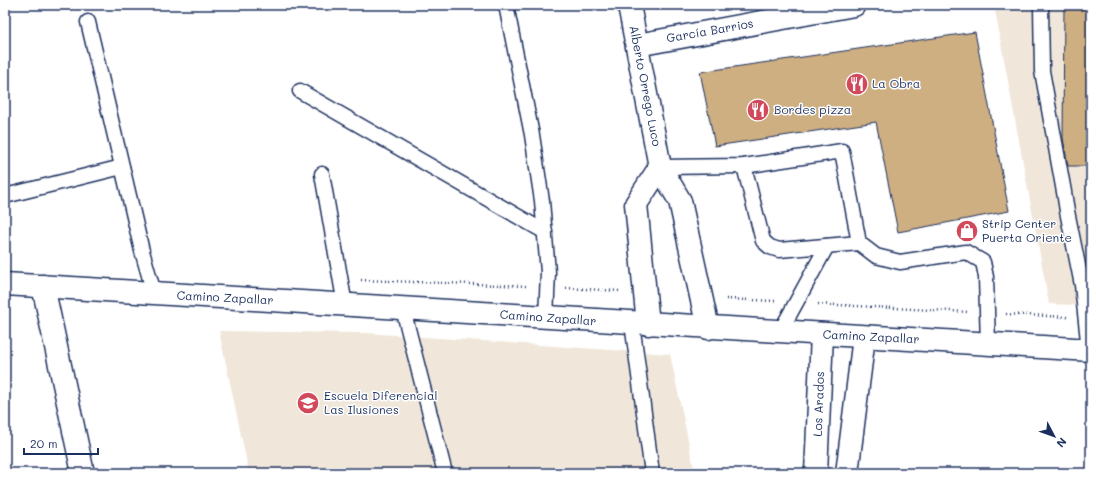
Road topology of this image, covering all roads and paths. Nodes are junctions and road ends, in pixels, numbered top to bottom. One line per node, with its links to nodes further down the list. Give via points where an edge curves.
1 (506, 5): 13 (lane, via 532,135)
2 (629, 5): 6 (street, Alberto Orrego Luco)
3 (854, 5): 6 (street, García Barrios)
4 (1041, 5): 28 (lane, via 1042,71 1082,285)
5 (88, 22): 9 (lane)
6 (637, 45): 10 (street, Alberto Orrego Luco)
7 (300, 91): 13 (lane)
8 (744, 166): 10 (lane); 14 (lane, via 842,150); 15 (lane, via 763,241 779,250)
9 (122, 167): 12 (lane); 18 (lane)
10 (660, 167): 22 (street, via 636,204); 23 (street, Alberto Orrego Luco, via 680,201)
11 (322, 174): 19 (lane)
12 (5, 196)
13 (545, 232): 21 (lane, via 548,272)
14 (859, 242): 15 (lane); 27 (lane, via 876,256 900,262 966,252 983,262 986,277)
15 (827, 246): 24 (lane)
16 (5, 284): 17 (street, Camino Zapallar)
17 (43, 286): 18 (street, Camino Zapallar); 29 (street)
18 (154, 293): 19 (street, Camino Zapallar)
19 (345, 305): 20 (street, Camino Zapallar)
20 (402, 309): 21 (street, Camino Zapallar); 30 (lane)
21 (546, 318): 22 (street, Camino Zapallar)
22 (640, 324): 23 (street, Camino Zapallar); 31 (lane)
23 (708, 328): 24 (street, Camino Zapallar)
24 (780, 332): 25 (street, Camino Zapallar)
25 (822, 334): 26 (street, Camino Zapallar); 32 (street, Los Arados)
26 (864, 337): 27 (street, Camino Zapallar); 33 (street)
27 (988, 344): 28 (street, Camino Zapallar)
28 (1090, 350)
29 (83, 473)
30 (445, 473)
31 (652, 473)
32 (816, 473)
33 (847, 473)

